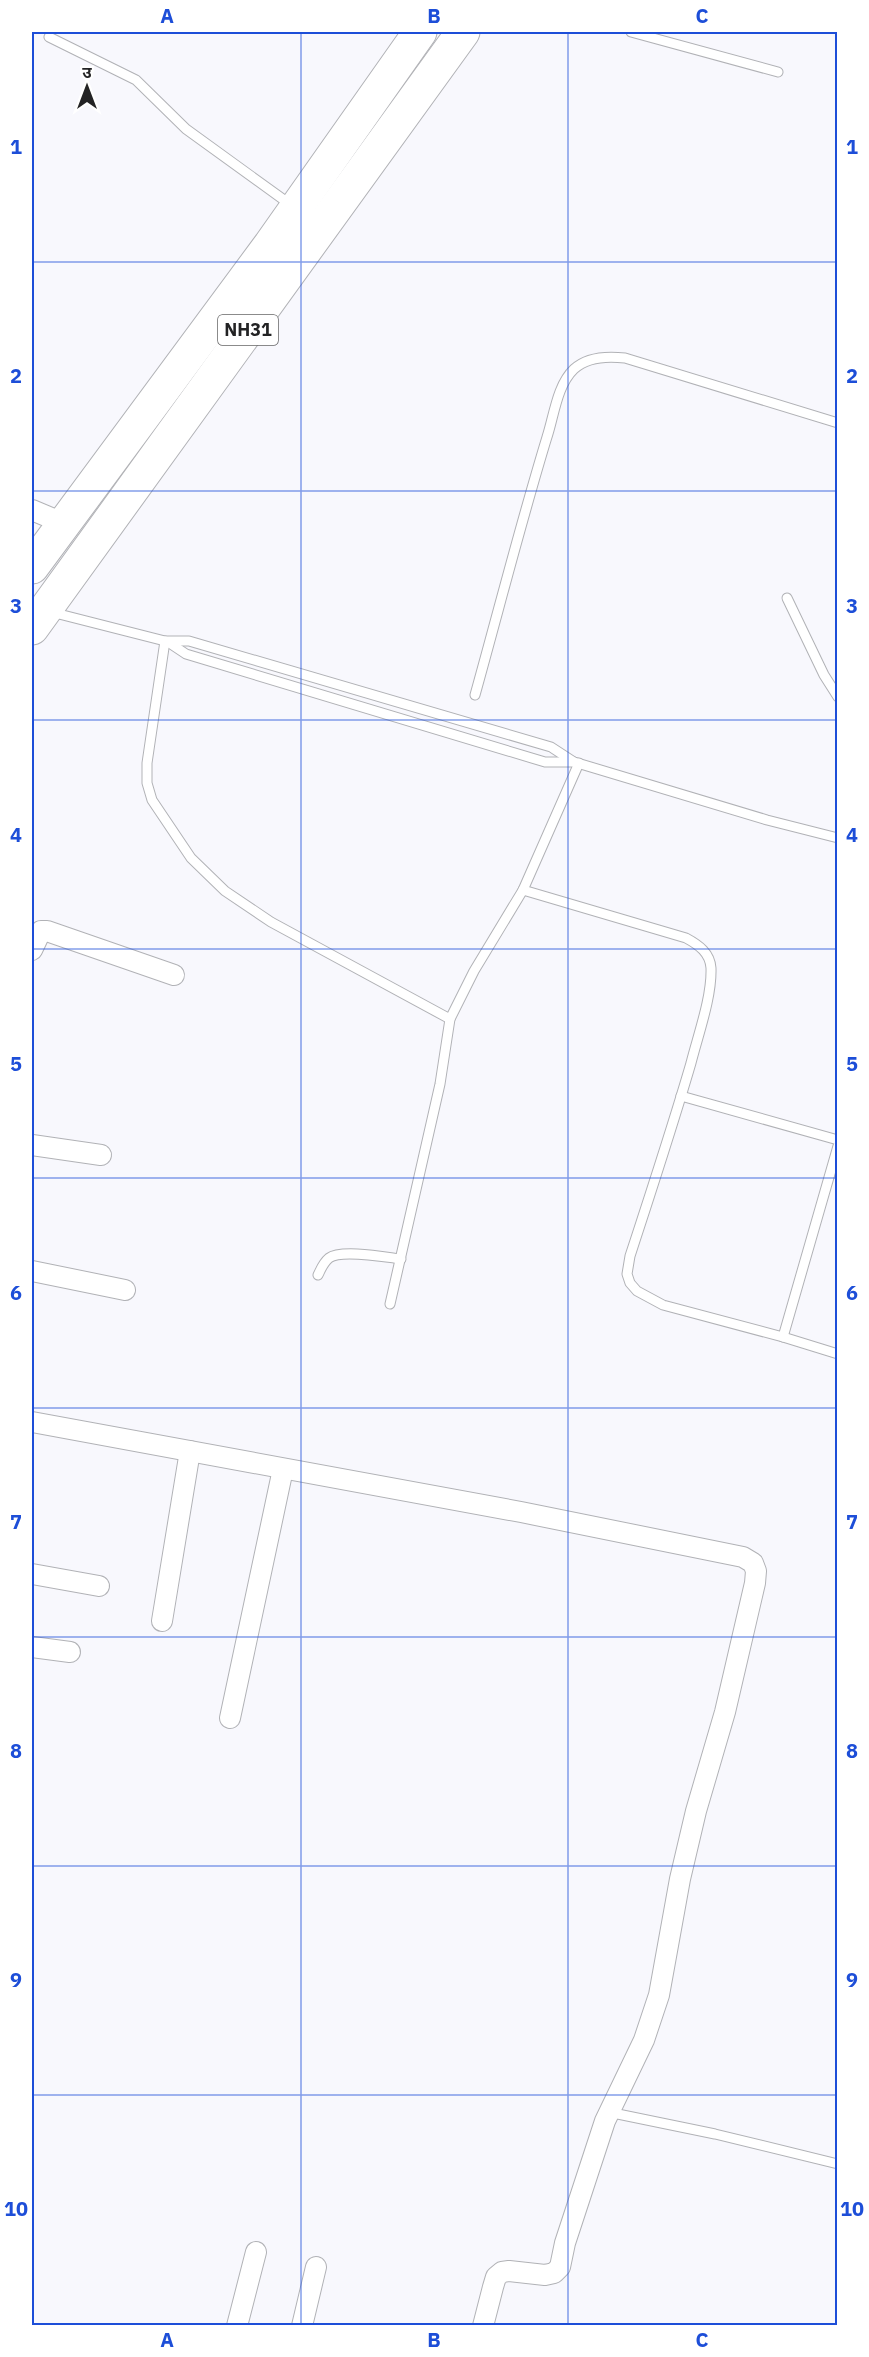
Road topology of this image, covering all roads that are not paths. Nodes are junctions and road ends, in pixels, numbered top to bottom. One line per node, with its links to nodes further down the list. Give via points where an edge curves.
1 (420, 32): 6 (highway, NH31)
2 (463, 32): 12 (highway, NH31)
3 (631, 32): 5 (lane)
4 (49, 37): 6 (lane, via 136,80 186,129)
5 (778, 72)
6 (296, 208): 9 (highway, NH31)
7 (837, 423): 14 (lane, via 625,358 591,359 574,369 564,383 539,464)
8 (32, 510): 9 (street)
9 (63, 523): 10 (highway, NH31)
10 (32, 567)
11 (787, 598): 15 (lane)
12 (38, 619): 13 (lane)
13 (166, 641): 16 (lane, via 189,641 551,747); 16 (lane, via 186,654 545,762); 21 (lane, via 147,783 152,800 191,858 225,891 271,922)
14 (475, 695)
15 (837, 697)
16 (577, 763): 17 (lane); 18 (lane)
17 (837, 838)
18 (523, 890): 21 (lane, via 474,970); 22 (lane, via 686,938 707,953 711,967 708,993)
19 (32, 950): 20 (street, via 41,932 53,932)
20 (174, 975)
21 (450, 1019): 27 (lane, via 440,1084)
22 (681, 1096): 23 (lane); 32 (lane, via 630,1256 630,1284 663,1305)
23 (837, 1140)
24 (32, 1145): 26 (street)
25 (837, 1146): 32 (lane)
26 (101, 1155)
27 (401, 1259): 29 (lane, via 341,1254 330,1257); 31 (lane)
28 (32, 1271): 30 (street)
29 (318, 1275)
30 (125, 1290)
31 (390, 1304)
32 (783, 1337): 33 (lane)
33 (837, 1354)
34 (32, 1422): 35 (street)
35 (190, 1451): 36 (street); 39 (street)
36 (284, 1469): 42 (street); 43 (street, via 521,1512 743,1557 753,1563 755,1583 741,1649 696,1811 658,1995 644,2040)
37 (32, 1574): 38 (street)
38 (99, 1586)
39 (162, 1622)
40 (32, 1647): 41 (street)
41 (70, 1652)
42 (230, 1718)
43 (608, 2112): 44 (lane); 49 (street, via 560,2267 545,2276 502,2272 496,2277)
44 (837, 2164)
45 (256, 2252): 47 (street)
46 (316, 2267): 48 (street)
47 (237, 2325)
48 (303, 2325)
49 (483, 2325)

